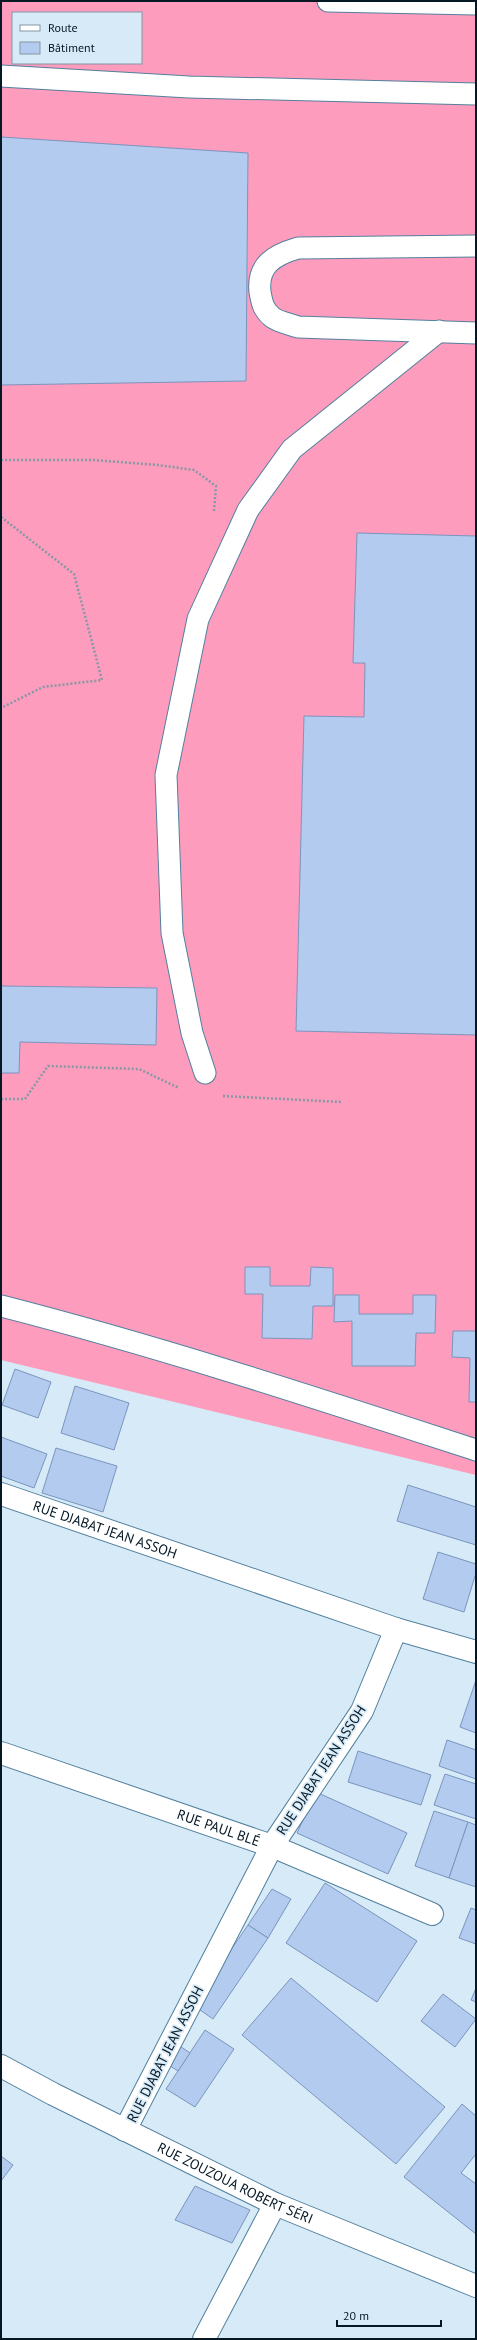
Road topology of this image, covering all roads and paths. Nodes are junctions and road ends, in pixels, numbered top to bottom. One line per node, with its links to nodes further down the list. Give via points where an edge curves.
1 (328, 1): 2 (lane)
2 (476, 4)
3 (1, 76): 4 (lane, via 189,87)
4 (476, 94)
5 (476, 246): 6 (lane, via 298,248 280,253 262,269 262,306 273,318 298,327)
6 (439, 331): 7 (lane); 12 (lane, via 292,449 248,510 198,619 166,774 172,933 192,1033)
7 (476, 332)
8 (1, 460): 10 (path, via 93,460 194,470 216,486)
9 (1, 516): 11 (path, via 74,574 102,680 43,687)
10 (214, 518)
11 (1, 708)
12 (205, 1073)
13 (186, 1092): 15 (path, via 139,1069 48,1066 25,1099)
14 (217, 1096): 16 (path)
15 (1, 1099)
16 (342, 1102)
17 (1, 1306): 18 (lane, via 103,1333 279,1386)
18 (476, 1450)
19 (1, 1494): 20 (street, RUE DJABAT JEAN ASSOH)
20 (396, 1629): 21 (street); 23 (street, RUE DJABAT JEAN ASSOH, via 362,1711)
21 (476, 1652)
22 (1, 1752): 23 (street, RUE PAUL BLÉ)
23 (272, 1846): 24 (street, RUE PAUL BLÉ); 26 (street, RUE DJABAT JEAN ASSOH)
24 (432, 1914)
25 (1, 2066): 26 (street, RUE ZOUZOUA ROBERT SÉRI)
26 (125, 2130): 27 (street, RUE ZOUZOUA ROBERT SÉRI)
27 (275, 2204): 28 (street, RUE ZOUZOUA ROBERT SÉRI); 29 (street)
28 (476, 2286)
29 (204, 2339)

